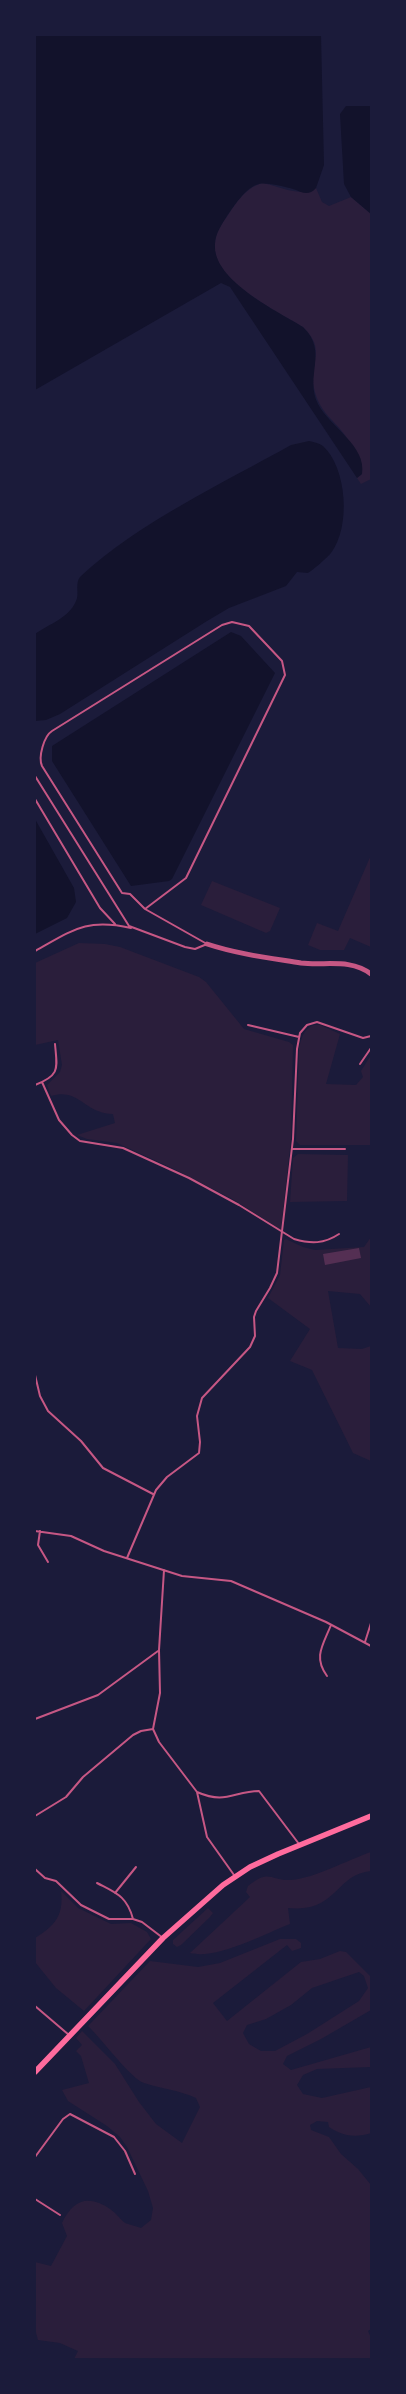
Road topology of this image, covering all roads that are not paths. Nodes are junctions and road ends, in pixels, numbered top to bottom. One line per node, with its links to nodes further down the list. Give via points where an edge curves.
1 (35, 776): 5 (lane, via 126,922)
2 (35, 799): 4 (lane, via 100,908)
3 (145, 909): 3 (lane, via 132,895 122,892 42,766 40,758 47,736 222,625 232,622 246,625 282,662 285,676 186,878); 6 (lane)
4 (115, 924): 5 (lane); 7 (lane, via 86,925)
5 (133, 928): 6 (lane, via 195,949)
6 (207, 944): 8 (street, via 301,963 348,964)
7 (35, 951)
8 (371, 974)
9 (248, 1025): 11 (lane)
10 (371, 1036): 11 (lane, via 356,1036 317,1022 307,1025)
11 (299, 1037): 18 (lane)
12 (55, 1044): 15 (lane, via 58,1066 53,1075)
13 (371, 1048): 14 (lane)
14 (360, 1064)
15 (42, 1082): 16 (lane); 19 (lane, via 59,1120 72,1135 80,1140 123,1148 189,1178)
16 (35, 1085)
17 (345, 1149): 18 (lane)
18 (292, 1150): 19 (lane)
19 (283, 1234): 20 (lane, via 312,1243 327,1241); 22 (lane, via 274,1280 254,1317 253,1342 208,1389 198,1406 199,1454 167,1477)
20 (340, 1234)
21 (35, 1375): 22 (lane, via 48,1411 81,1441 103,1468)
22 (153, 1494): 25 (lane)
23 (35, 1531): 24 (lane)
24 (40, 1531): 25 (lane, via 71,1536); 26 (lane, via 38,1545)
25 (127, 1558): 27 (lane)
26 (48, 1562)
27 (164, 1570): 29 (lane, via 182,1576 231,1581); 32 (lane)
28 (371, 1623): 30 (lane)
29 (331, 1624): 30 (lane); 33 (lane, via 319,1658)
30 (365, 1643): 31 (lane)
31 (371, 1646)
32 (159, 1650): 34 (lane, via 98,1695); 35 (lane, via 160,1693)
33 (327, 1676)
34 (35, 1719)
35 (153, 1729): 36 (lane, via 158,1742); 37 (lane, via 133,1735 66,1797)
36 (197, 1792): 39 (lane, via 229,1798 259,1791); 42 (lane, via 207,1837)
37 (35, 1816)
38 (371, 1816): 39 (main road)
39 (299, 1845): 42 (main road)
40 (136, 1867): 44 (lane)
41 (35, 1869): 45 (lane, via 45,1878 56,1880 81,1906 109,1919)
42 (235, 1876): 46 (main road)
43 (97, 1883): 44 (lane)
44 (115, 1893): 45 (lane, via 122,1896)
45 (134, 1919): 46 (lane)
46 (163, 1938): 48 (main road)
47 (35, 2006): 48 (lane)
48 (69, 2035): 49 (main road)
49 (36, 2068)
50 (35, 2157): 51 (lane, via 70,2114 114,2138)
51 (135, 2174)
52 (35, 2200): 53 (lane)
53 (60, 2215)

